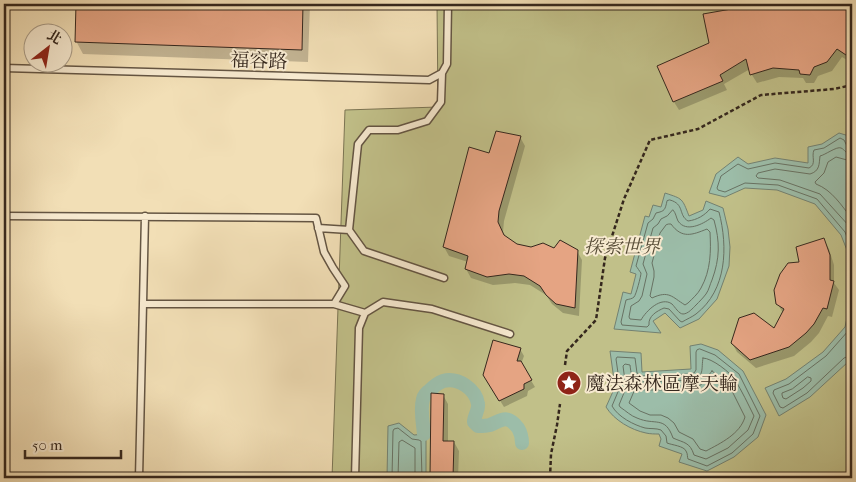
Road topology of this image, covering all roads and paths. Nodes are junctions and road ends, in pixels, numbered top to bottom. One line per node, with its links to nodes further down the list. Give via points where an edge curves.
1 (448, 4): 3 (lane, via 447,64)
2 (4, 68): 3 (lane, 福容路, via 429,80)
3 (442, 73): 8 (lane, via 441,102 427,121 398,130 370,130 358,144)
4 (852, 85): 14 (path, via 760,95 698,129 650,140 624,199 605,258 596,320 566,351)
5 (4, 216): 6 (lane)
6 (145, 216): 7 (lane, via 316,218); 10 (lane)
7 (318, 228): 8 (lane); 11 (lane, via 324,252 345,286)
8 (349, 230): 9 (lane, via 364,251)
9 (444, 278)
10 (143, 304): 11 (lane); 16 (lane)
11 (334, 304): 12 (lane)
12 (365, 313): 13 (lane, via 383,302 432,309); 17 (lane, via 359,328)
13 (510, 334)
14 (564, 365)
15 (560, 404): 18 (path)
16 (139, 478)
17 (355, 478)
18 (550, 478)

